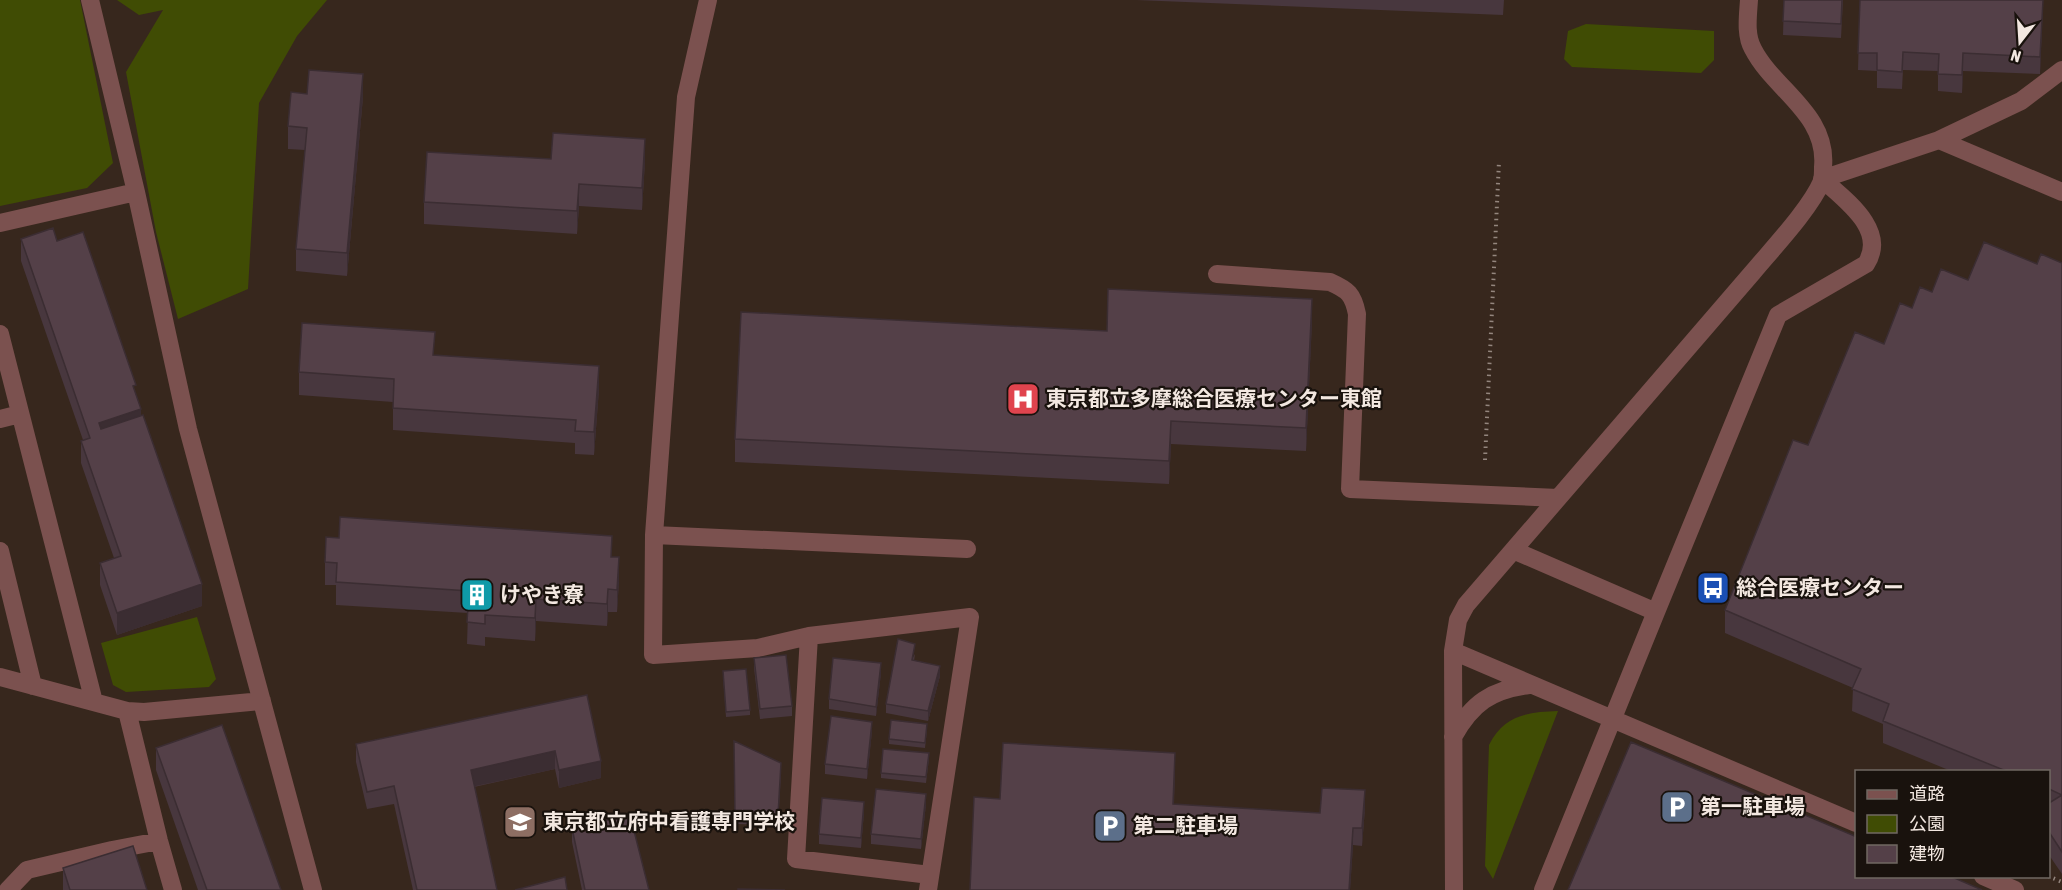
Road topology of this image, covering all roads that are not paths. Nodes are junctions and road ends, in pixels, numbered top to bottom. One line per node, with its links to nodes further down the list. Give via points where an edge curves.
1 (90, 0): 7 (street)
2 (708, 0): 15 (street, via 686,97)
3 (1749, 0): 6 (street, via 1752,49 1804,111 1818,134 1824,154)
4 (2062, 70): 5 (street, via 2021,101)
5 (1939, 140): 6 (street); 8 (street)
6 (1822, 179): 14 (street, via 1797,218 1753,272); 19 (street, via 1857,212 1872,237 1871,255 1866,264 1778,315)
7 (136, 192): 9 (street); 25 (street, via 188,429)
8 (2062, 192)
9 (0, 223)
10 (1217, 274): 14 (street, via 1330,282 1346,289 1355,300 1358,314 1350,489)
11 (0, 334): 12 (street)
12 (20, 414): 13 (street); 26 (street)
13 (0, 418)
14 (1558, 498): 17 (street)
15 (654, 535): 16 (street); 20 (street, via 653,655 758,648)
16 (967, 549)
17 (1513, 550): 19 (street); 21 (street, via 1466,605 1458,620)
18 (0, 551): 24 (street)
19 (1656, 612): 28 (street)
20 (809, 636): 33 (street, via 796,859); 33 (street, via 970,617)
21 (1452, 651): 23 (street); 29 (street)
22 (0, 677): 24 (street)
23 (1531, 685): 28 (street); 29 (street, via 1491,695 1462,720)
24 (33, 686): 26 (street)
25 (262, 701): 27 (street); 36 (street)
26 (94, 702): 27 (street)
27 (127, 711): 31 (street)
28 (1613, 719): 30 (street); 38 (street)
29 (1453, 737): 37 (street)
30 (1855, 822)
31 (159, 841): 34 (street, via 27,870); 35 (street)
32 (1988, 878): 39 (street)
33 (929, 882)
34 (8, 890)
35 (173, 890)
36 (313, 890)
37 (1454, 890)
38 (1543, 890)
39 (2015, 890)

